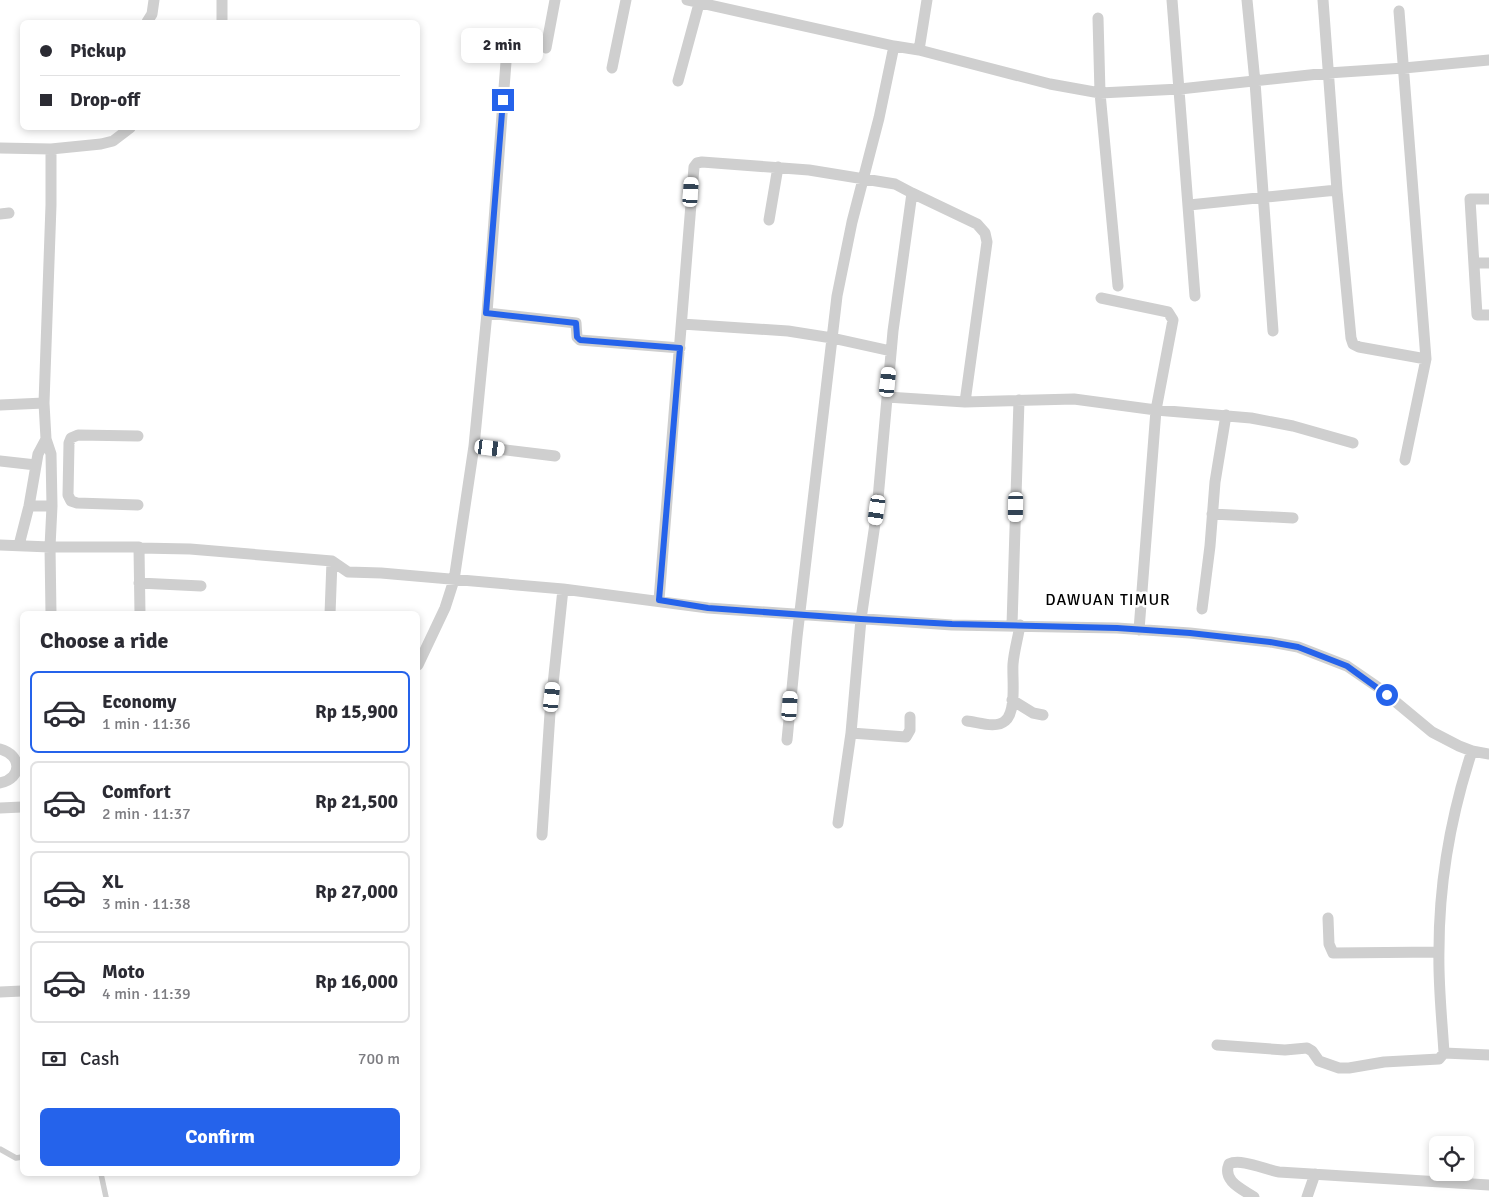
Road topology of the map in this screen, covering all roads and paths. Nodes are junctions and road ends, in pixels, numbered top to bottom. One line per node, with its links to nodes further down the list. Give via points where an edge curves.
1 (154, 0): 13 (street)
2 (222, 0): 14 (street)
3 (555, 0): 16 (street)
4 (626, 0): 20 (street)
5 (687, 0): 10 (street)
6 (927, 0): 17 (street)
7 (1172, 0): 25 (street)
8 (1247, 0): 24 (street)
9 (1323, 0): 22 (street)
10 (700, 2): 15 (street); 23 (street)
11 (1399, 11): 21 (street)
12 (1098, 18): 26 (street)
13 (152, 20)
14 (222, 20)
15 (894, 46): 17 (street); 31 (street)
16 (546, 48)
17 (919, 50): 26 (street, via 1050,84)
18 (1489, 60): 21 (street)
19 (506, 62): 43 (street)
20 (612, 68)
21 (1404, 68): 22 (street); 50 (street)
22 (1328, 73): 24 (street); 32 (street)
23 (678, 81)
24 (1255, 82): 25 (street); 34 (street)
25 (1180, 90): 26 (street); 36 (street)
26 (1100, 93): 40 (street)
27 (127, 130): 29 (street, via 113,141)
28 (0, 148): 29 (street)
29 (51, 149): 54 (street)
30 (778, 167): 31 (street); 37 (street); 45 (street, via 702,162 694,167)
31 (862, 178): 33 (street, via 895,184); 47 (street, via 839,287)
32 (1337, 190): 34 (street); 50 (street, via 1353,344)
33 (912, 193): 49 (street); 53 (street, via 977,224 985,233 987,242)
34 (1264, 198): 36 (street); 46 (street)
35 (1489, 199): 38 (street, via 1470,199)
36 (1189, 205): 41 (street)
37 (769, 220)
38 (1474, 263): 39 (street); 44 (street, via 1477,315)
39 (1489, 263)
40 (1118, 286)
41 (1196, 296)
42 (1100, 298): 56 (street, via 1168,312 1173,318)
43 (486, 313): 48 (street, via 576,323 580,340); 61 (street)
44 (1489, 315)
45 (682, 324): 47 (street, via 788,330); 48 (street)
46 (1273, 331)
47 (832, 338): 49 (street); 87 (street)
48 (680, 348): 82 (street)
49 (891, 350): 51 (street)
50 (1426, 359): 65 (street)
51 (887, 397): 53 (street); 88 (street, via 883,460)
52 (1019, 400): 53 (street); 56 (street, via 1074,399); 89 (street)
53 (965, 402)
54 (44, 403): 55 (street); 59 (street)
55 (0, 405)
56 (1156, 410): 57 (street); 90 (street)
57 (1226, 415): 60 (street, via 1293,426); 71 (street)
58 (138, 436): 63 (street, via 78,435 71,438)
59 (46, 439): 62 (street); 67 (street)
60 (1353, 443)
61 (474, 446): 64 (street); 78 (street)
62 (51, 454): 63 (street); 70 (street)
63 (70, 454): 68 (street, via 68,495 71,501)
64 (555, 456)
65 (1405, 460)
66 (0, 462): 67 (street)
67 (36, 465): 69 (street)
68 (138, 505)
69 (29, 506): 70 (street); 74 (street)
70 (52, 506): 75 (street)
71 (1212, 514): 72 (street); 83 (street)
72 (1293, 518)
73 (0, 545): 74 (street)
74 (19, 545): 75 (street)
75 (50, 547): 76 (street); 84 (street)
76 (139, 548): 77 (street); 79 (street)
77 (332, 561): 78 (street, via 348,572); 86 (street)
78 (454, 580): 81 (street); 91 (street)
79 (139, 583): 80 (street); 85 (street)
80 (201, 586)
81 (563, 590): 82 (street); 106 (street)
82 (659, 600): 87 (street, via 708,608)
83 (1202, 609)
84 (51, 611)
85 (140, 611)
86 (330, 611)
87 (799, 615): 88 (street); 97 (street)
88 (861, 619): 89 (street); 96 (street)
89 (1016, 625): 90 (street); 92 (street)
90 (1138, 630): 99 (street, via 1190,633 1298,647 1359,673 1432,732)
91 (420, 661)
92 (1012, 700): 93 (street, via 1033,713); 95 (street, via 1004,722 994,725)
93 (1044, 715)
94 (910, 717): 96 (street, via 910,730 906,737)
95 (967, 721)
96 (851, 733): 105 (street)
97 (787, 740)
98 (0, 749): 101 (street)
99 (1472, 751): 100 (street); 108 (street, via 1457,800 1445,860)
100 (1489, 754)
101 (20, 762): 102 (street, via 12,778)
102 (0, 783)
103 (20, 807): 104 (street)
104 (0, 808)
105 (838, 823)
106 (542, 835)
107 (1328, 918): 108 (street, via 1329,944 1333,953)
108 (1438, 952): 112 (street)
109 (20, 991): 110 (street)
110 (0, 992)
111 (1217, 1045): 112 (street, via 1285,1050 1307,1048 1320,1061 1339,1068 1438,1059)
112 (1444, 1053): 113 (street)
113 (1489, 1055)
114 (0, 1149): 115 (lane)
115 (20, 1157)
116 (1315, 1174): 118 (street); 120 (street, via 1266,1170 1236,1161 1229,1164 1227,1175 1230,1180); 121 (street)
117 (101, 1176): 119 (lane)
118 (1489, 1185)
119 (106, 1197)
120 (1254, 1197)
121 (1306, 1197)

